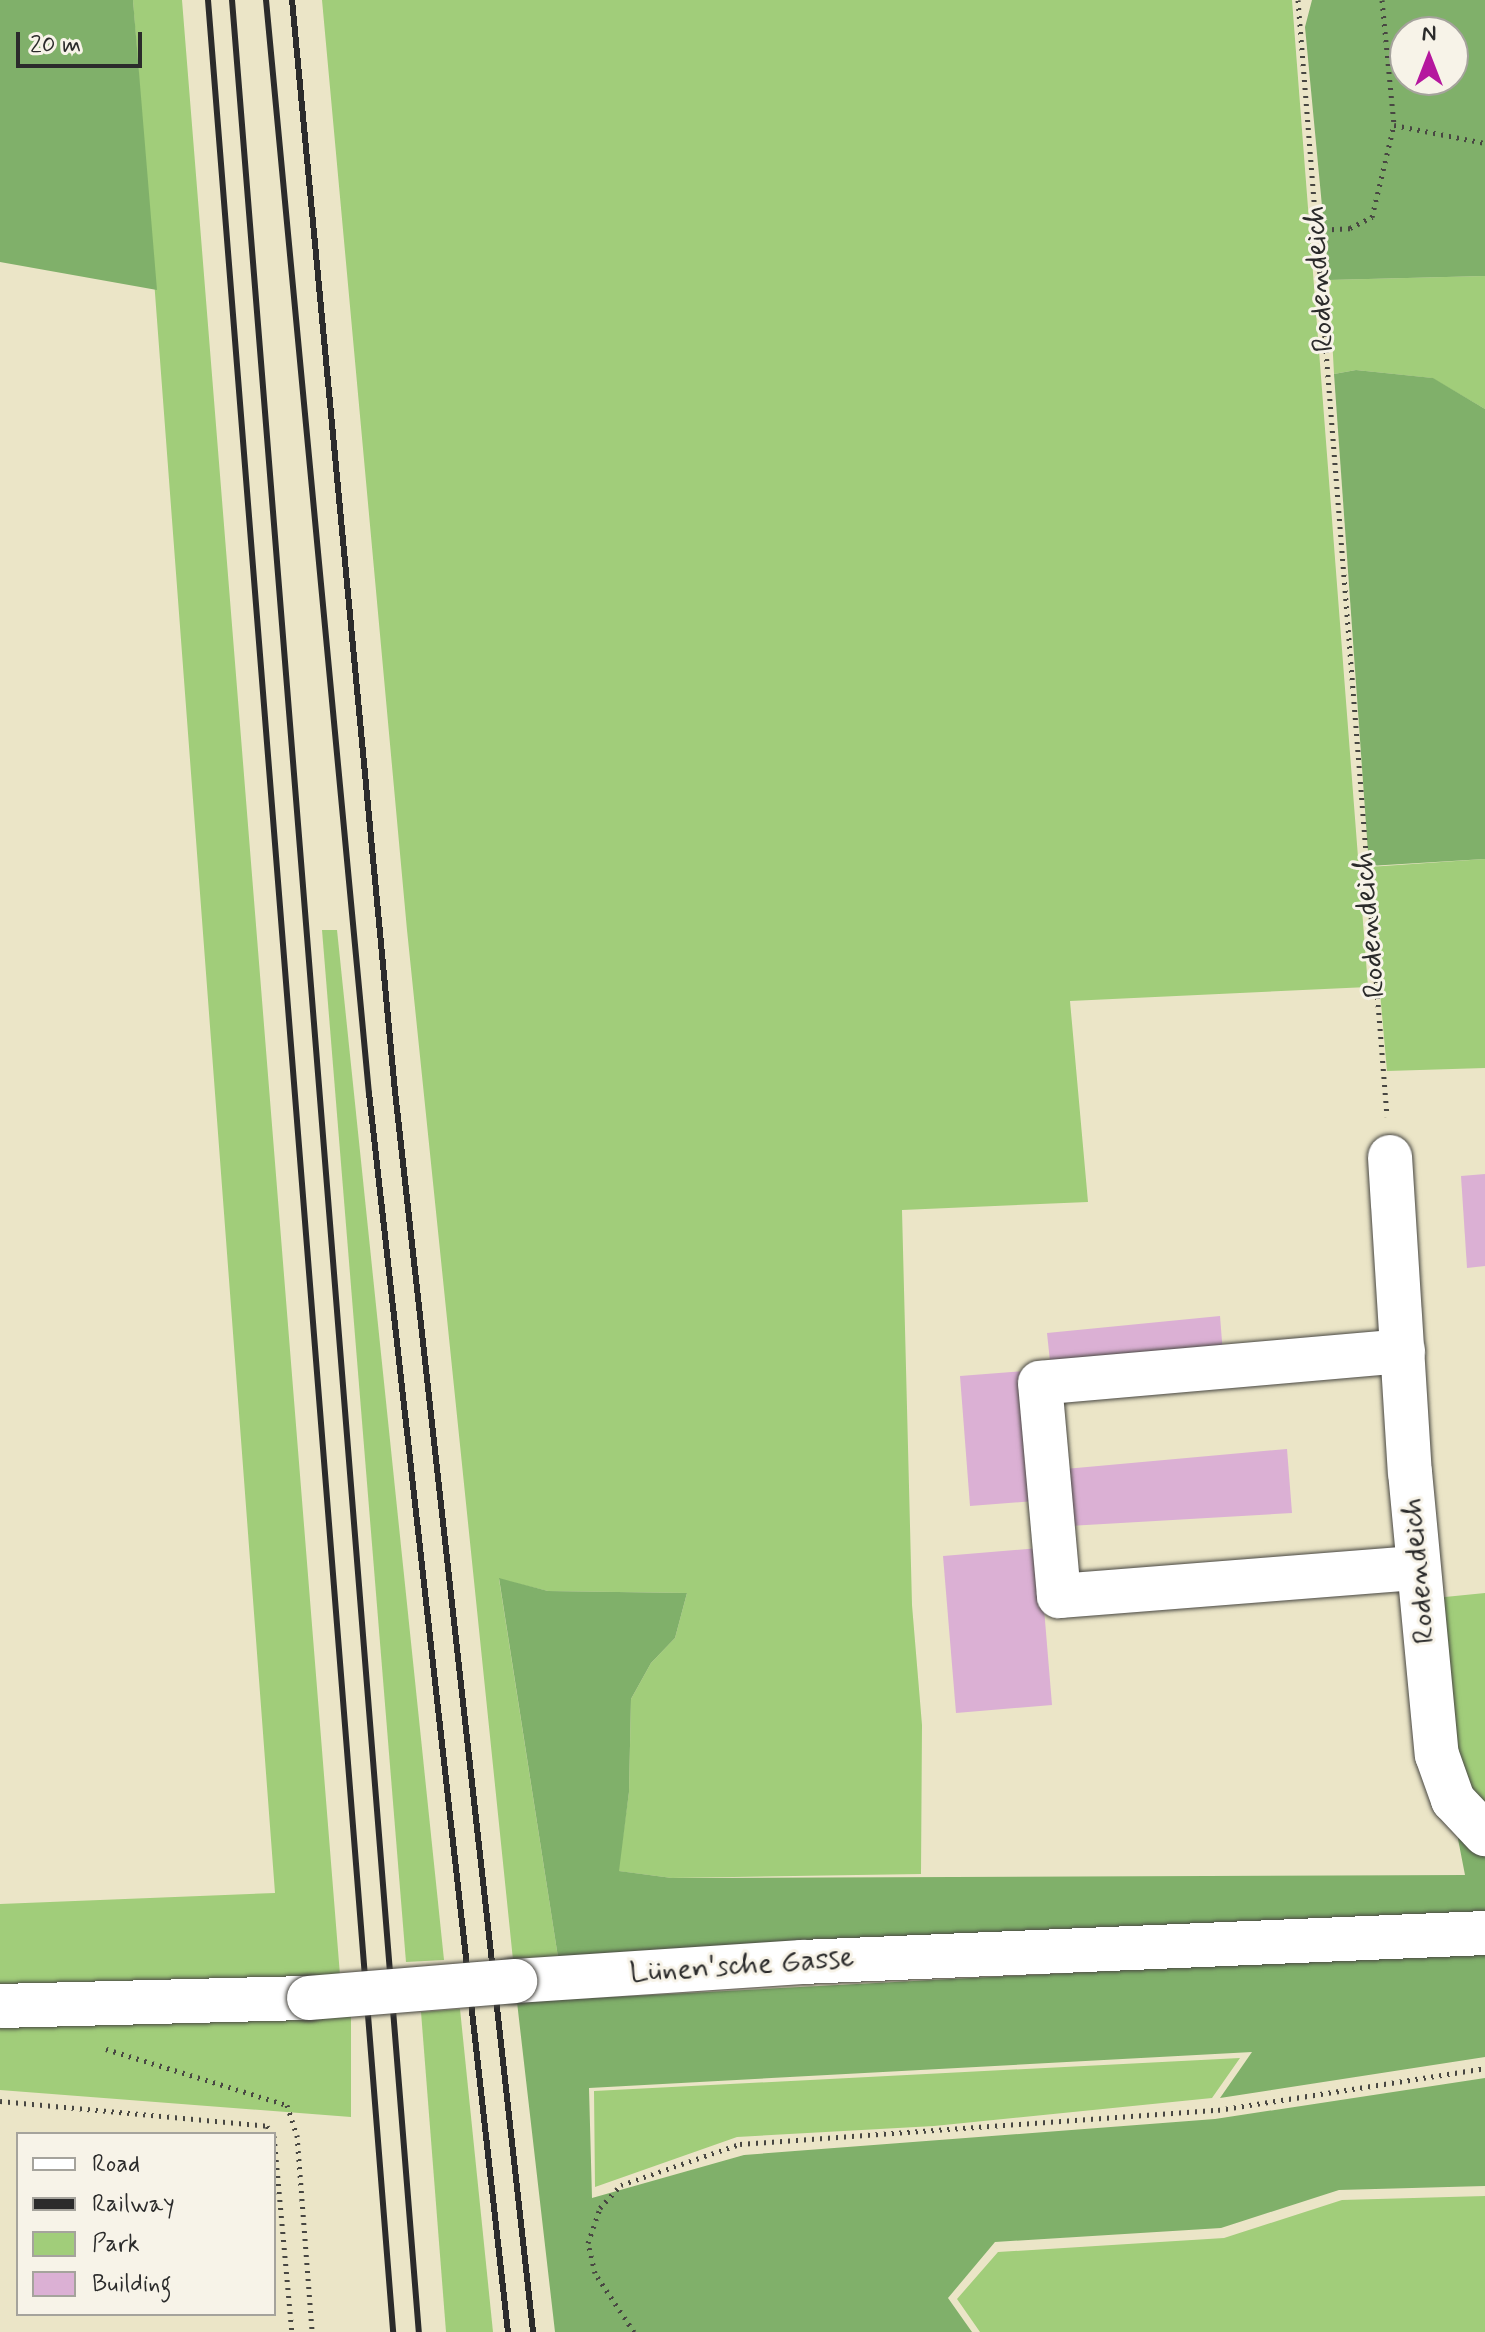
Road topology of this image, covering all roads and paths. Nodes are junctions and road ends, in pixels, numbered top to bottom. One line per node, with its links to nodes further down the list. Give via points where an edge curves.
1 (1298, 0): 5 (path, Rodendeich)
2 (1382, 0): 3 (path)
3 (1394, 125): 4 (path); 5 (path, via 1372,217 1350,228)
4 (1485, 143)
5 (1316, 230): 6 (path, Rodendeich)
6 (1390, 1157): 7 (street, Rodendeich)
7 (1403, 1351): 8 (street, Rodendeich); 8 (street, via 1040,1383 1059,1596)
8 (1418, 1568): 9 (street, Rodendeich, via 1442,1778 1466,1817)
9 (1485, 1834)
10 (1485, 1933): 11 (street, Lünen'sche Gasse, bridge, via 802,1962 309,1998)
11 (0, 2006)
12 (91, 2045): 18 (path, via 287,2105 297,2135)
13 (1485, 2068): 19 (path, via 1218,2110 740,2144 621,2185 600,2208 588,2243 595,2273)
14 (0, 2101): 15 (path, via 267,2126)
15 (271, 2132)
16 (276, 2166): 17 (path)
17 (292, 2332)
18 (312, 2332)
19 (634, 2332)

